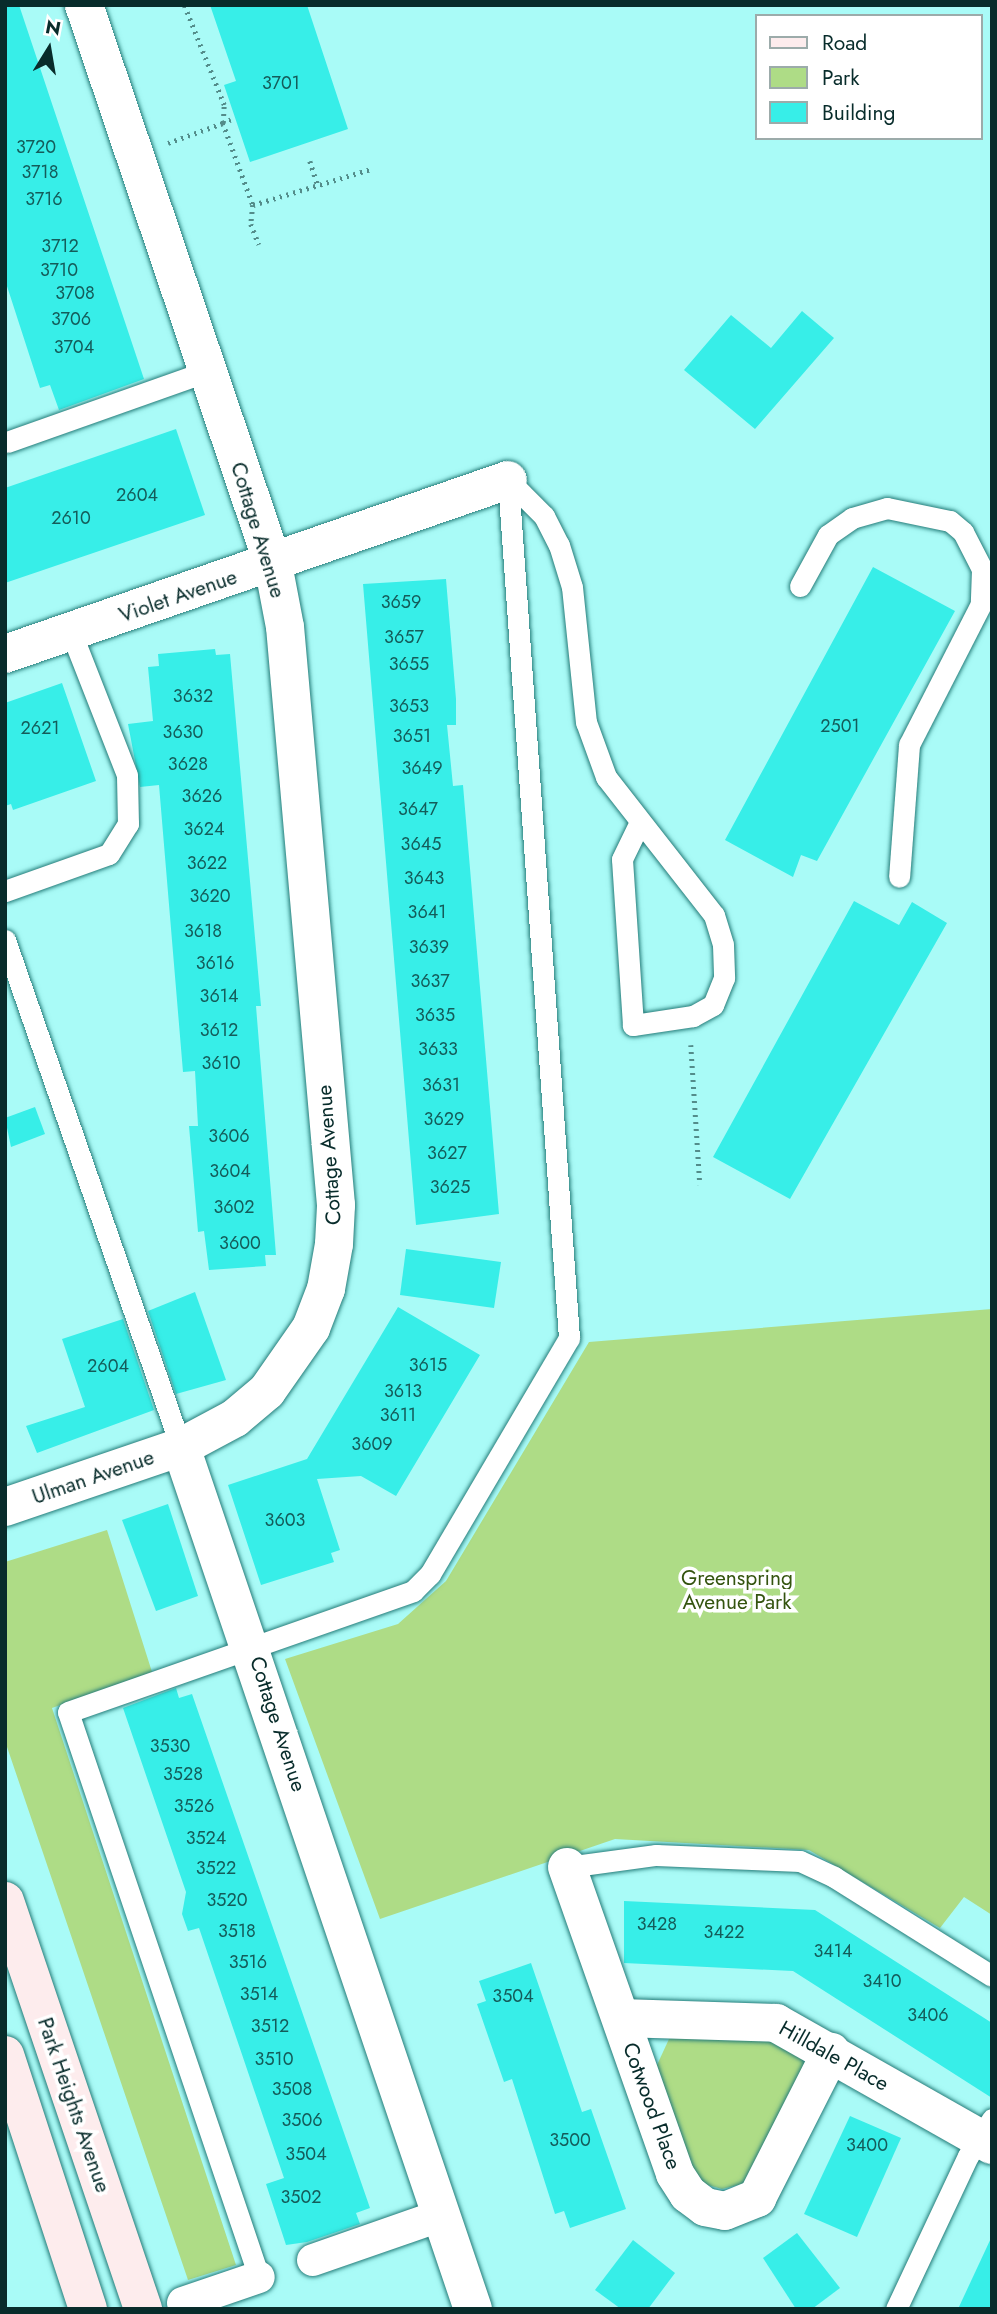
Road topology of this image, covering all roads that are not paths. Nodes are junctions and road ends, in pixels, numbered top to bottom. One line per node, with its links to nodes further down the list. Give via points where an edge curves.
1 (84, 5): 2 (street, Cottage Avenue)
2 (207, 371): 3 (lane); 5 (street, Cottage Avenue)
3 (6, 440)
4 (508, 480): 5 (street, Violet Avenue); 9 (lane, via 544,516 559,545 572,587 586,722 606,777); 15 (lane, via 569,1338 430,1574 413,1591)
5 (273, 564): 7 (street, Violet Avenue); 13 (street, Cottage Avenue, via 285,626 335,1192 334,1244 326,1289 289,1363 267,1391 235,1418)
6 (800, 586): 10 (lane, via 828,536 852,518 887,508 950,521 963,532 982,569 981,604 909,745)
7 (71, 632): 8 (street, Violet Avenue); 11 (lane, via 127,775 128,824 109,854)
8 (5, 654)
9 (640, 822): 9 (lane, via 622,859 633,1025 694,1016 713,1005 724,978 714,915)
10 (899, 877)
11 (5, 891)
12 (5, 940): 13 (lane)
13 (181, 1447): 14 (street, Ulman Avenue); 15 (street, Cottage Avenue)
14 (5, 1507)
15 (252, 1647): 23 (street, Cottage Avenue); 25 (lane, via 68,1712)
16 (567, 1867): 18 (lane, via 656,1855 800,1861 834,1877); 19 (street, Cotwood Place)
17 (5, 1901): 28 (main road, Park Heights Avenue)
18 (992, 1976)
19 (621, 2018): 20 (street, Hilldale Place, via 776,2023); 20 (street, Cotwood Place, via 675,2174 696,2201 725,2211 757,2198)
20 (831, 2052): 22 (street, Hilldale Place)
21 (5, 2054): 27 (main road)
22 (988, 2134): 30 (lane)
23 (442, 2215): 24 (street); 29 (street, Cottage Avenue)
24 (313, 2260)
25 (259, 2277): 26 (street)
26 (183, 2303)
27 (88, 2309)
28 (143, 2309)
29 (473, 2309)
30 (896, 2309)

